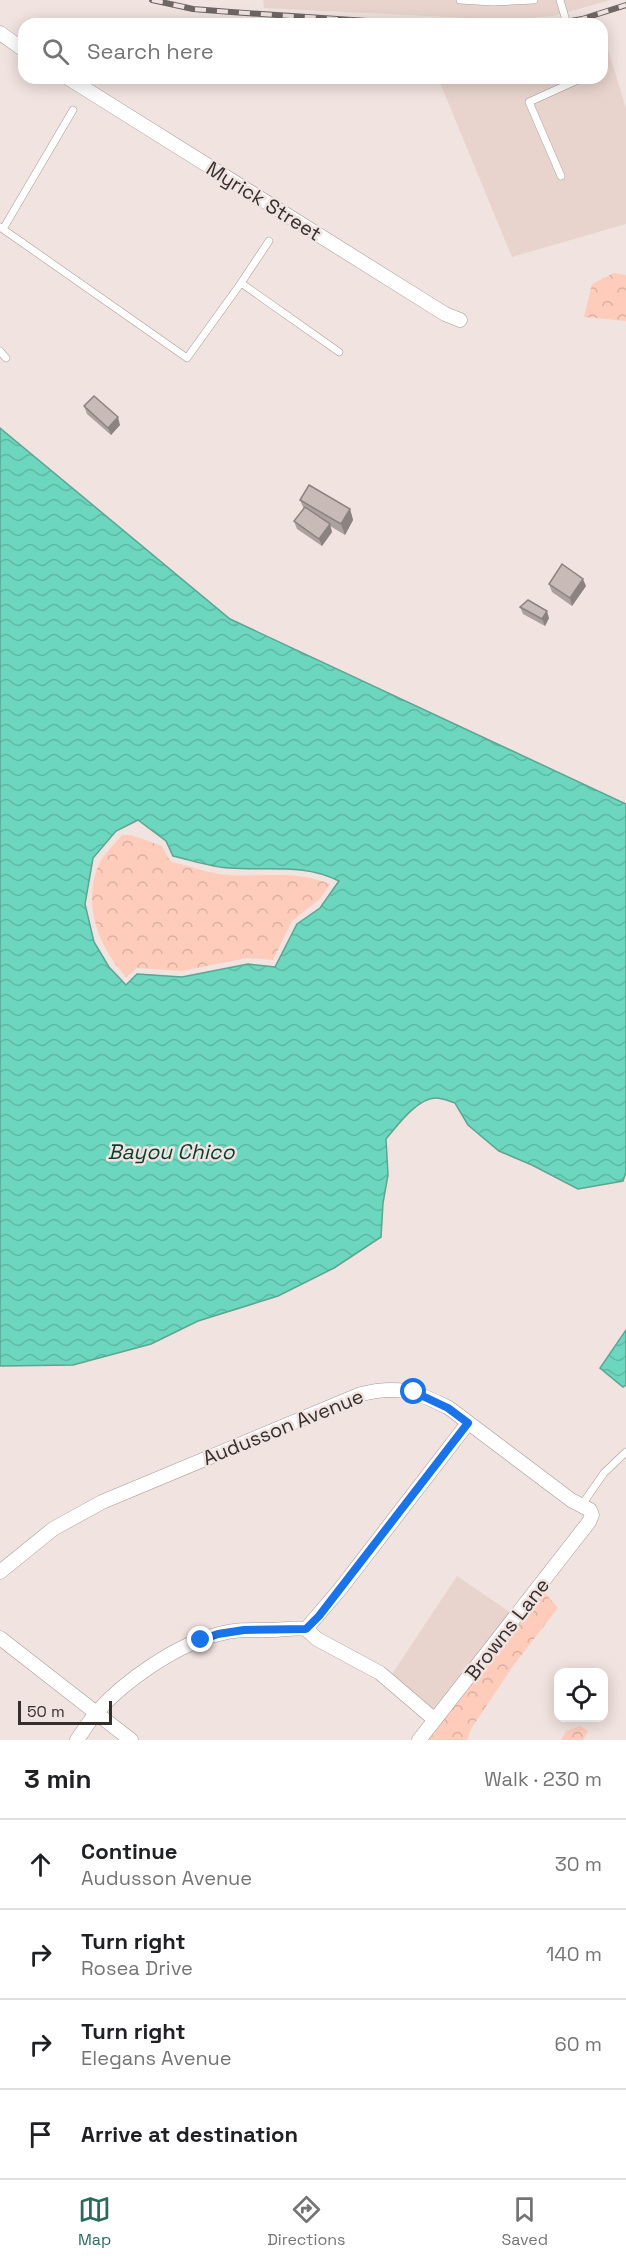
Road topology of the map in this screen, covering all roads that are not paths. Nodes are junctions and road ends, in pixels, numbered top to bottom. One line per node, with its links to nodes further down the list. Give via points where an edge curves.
1 (462, 0): 2 (lane)
2 (534, 0)
3 (560, 0): 4 (lane)
4 (565, 18)
5 (0, 33): 6 (street)
6 (18, 46)
7 (78, 84): 14 (street, Myrick Street, via 444,314)
8 (569, 84): 10 (lane, via 529,102)
9 (73, 110): 11 (lane)
10 (561, 176)
11 (1, 228): 13 (lane, via 187,358)
12 (269, 240): 13 (lane)
13 (241, 283): 16 (lane)
14 (460, 320)
15 (0, 351): 17 (lane)
16 (339, 352)
17 (6, 358)
18 (468, 1423): 20 (street, Audusson Avenue); 21 (street, Audusson Avenue, via 448,1408 414,1392 380,1389 361,1394 81,1512); 22 (street)
19 (626, 1452): 20 (lane, via 604,1473)
20 (586, 1510): 25 (street, Browns Lane, via 589,1522)
21 (0, 1572)
22 (306, 1629): 24 (street, via 244,1630 201,1640 148,1669); 25 (street, via 380,1673)
23 (0, 1638): 24 (street)
24 (96, 1713): 26 (street); 27 (street)
25 (435, 1720): 28 (street, Browns Lane)
26 (77, 1740)
27 (131, 1740)
28 (419, 1740)

